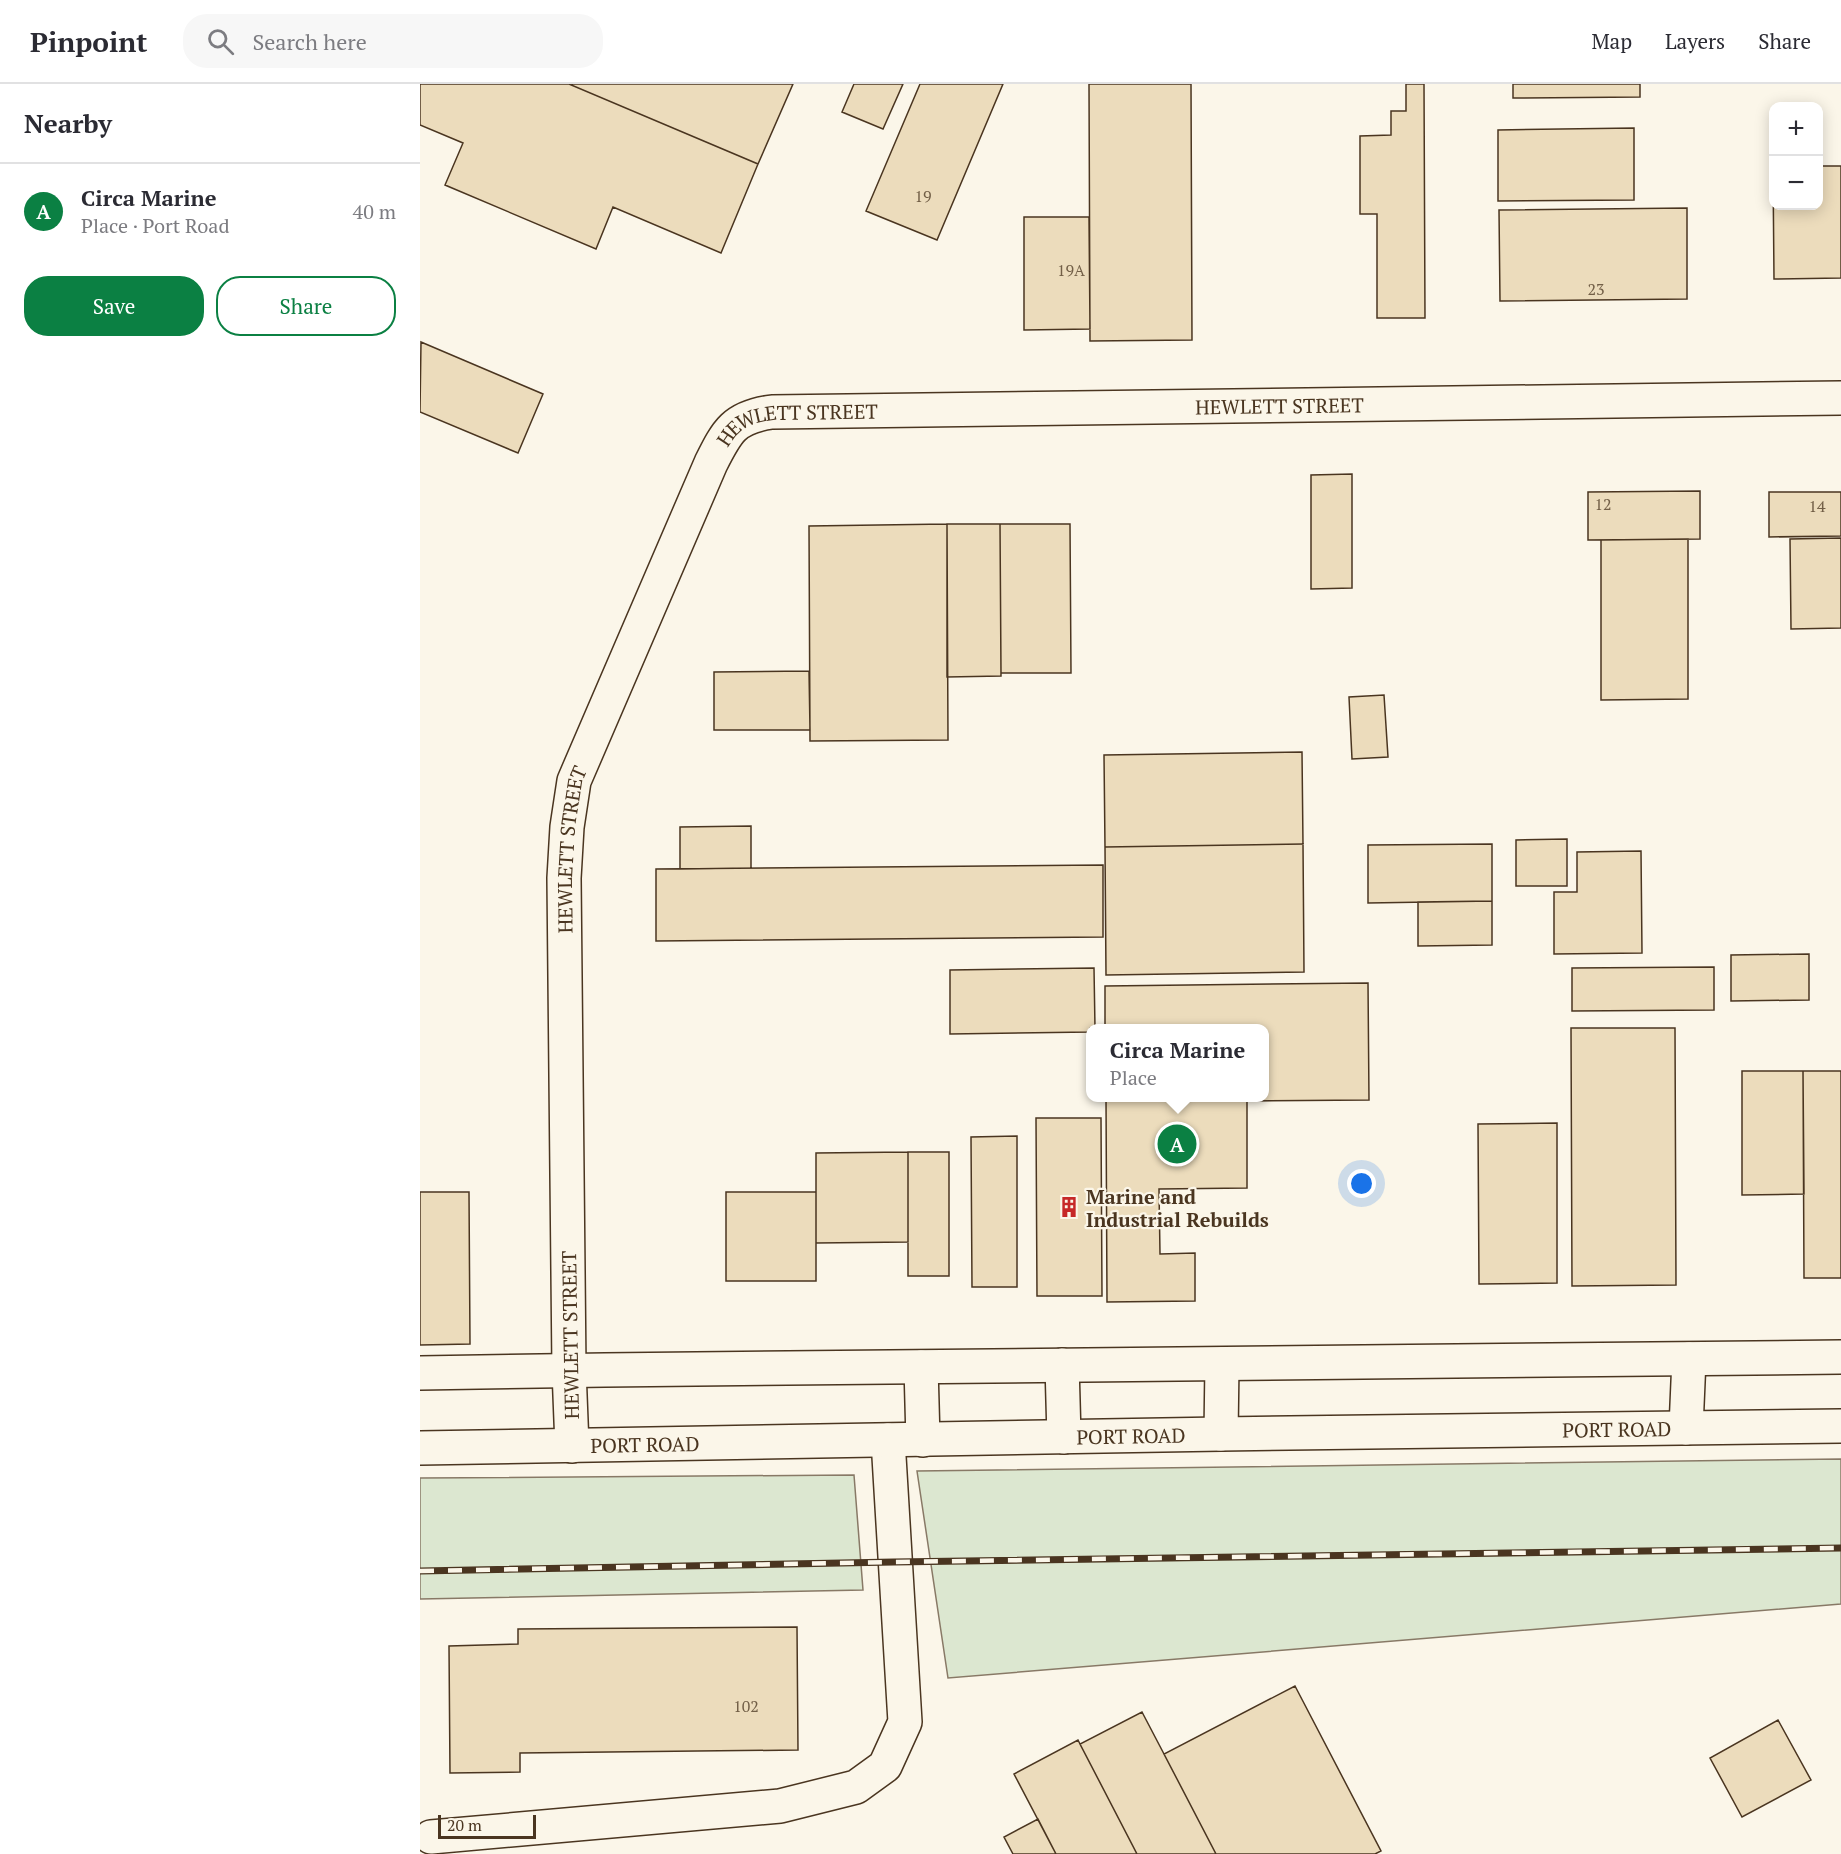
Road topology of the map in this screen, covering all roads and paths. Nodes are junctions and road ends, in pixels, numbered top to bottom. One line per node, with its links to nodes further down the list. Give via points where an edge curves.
1 (1841, 398): 7 (street, HEWLETT STREET, via 772,412 737,422 722,440 711,463 574,781 564,878)
2 (1841, 1357): 3 (street)
3 (1689, 1359): 4 (street); 10 (street)
4 (1222, 1364): 5 (street); 11 (street)
5 (1062, 1365): 6 (street); 12 (street)
6 (921, 1367): 7 (street); 14 (street)
7 (569, 1370): 8 (street); 15 (street, HEWLETT STREET)
8 (420, 1373)
9 (1841, 1426): 10 (street, PORT ROAD)
10 (1686, 1428): 11 (street, PORT ROAD)
11 (1221, 1434): 12 (street, PORT ROAD)
12 (1064, 1437): 14 (street, PORT ROAD)
13 (888, 1440): 14 (street, PORT ROAD); 15 (street, PORT ROAD); 17 (street, via 905,1722 885,1766 856,1787 780,1806)
14 (923, 1440)
15 (572, 1446): 16 (street, PORT ROAD)
16 (420, 1448)
17 (431, 1837)

